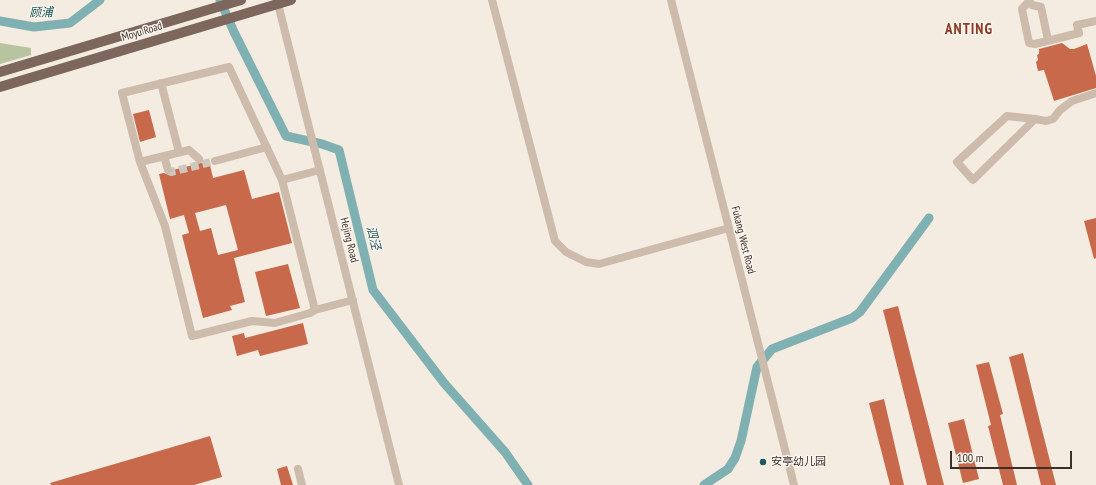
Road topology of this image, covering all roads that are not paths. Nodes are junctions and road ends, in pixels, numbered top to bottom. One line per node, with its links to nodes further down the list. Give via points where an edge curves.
1 (291, 0): 5 (main road, Moyu Road)
2 (492, 0): 22 (street, via 555,241 566,252 586,262 599,264)
3 (671, 0): 22 (street, Fukang West Road)
4 (239, 1): 8 (main road, Moyu Road)
5 (278, 2): 10 (main road, Moyu Road); 20 (street, Hejing Road)
6 (1096, 20): 7 (street, via 1077,25 1079,33)
7 (1048, 40): 7 (street, via 1035,44 1029,42 1022,9 1029,1 1032,5 1041,7)
8 (0, 72)
9 (161, 83): 13 (street, via 229,67); 14 (street); 18 (street, via 122,93)
10 (0, 87)
11 (1096, 93): 12 (street, via 1072,101 1046,121)
12 (1035, 119): 12 (street, via 973,180 957,162 1007,116)
13 (267, 146): 17 (street); 21 (street)
14 (179, 152): 15 (street); 16 (street, via 189,150)
15 (164, 156): 18 (street); 19 (street)
16 (199, 159)
17 (214, 161)
18 (140, 162): 24 (street, via 165,226 192,336 252,321 275,323)
19 (168, 170)
20 (320, 170): 21 (street); 23 (street, Hejing Road)
21 (282, 180): 24 (street)
22 (729, 228): 28 (street, Fukang West Road)
23 (353, 300): 24 (street); 27 (street, Hejing Road)
24 (315, 310)
25 (298, 469): 26 (street)
26 (302, 485)
27 (399, 485)
28 (794, 485)

